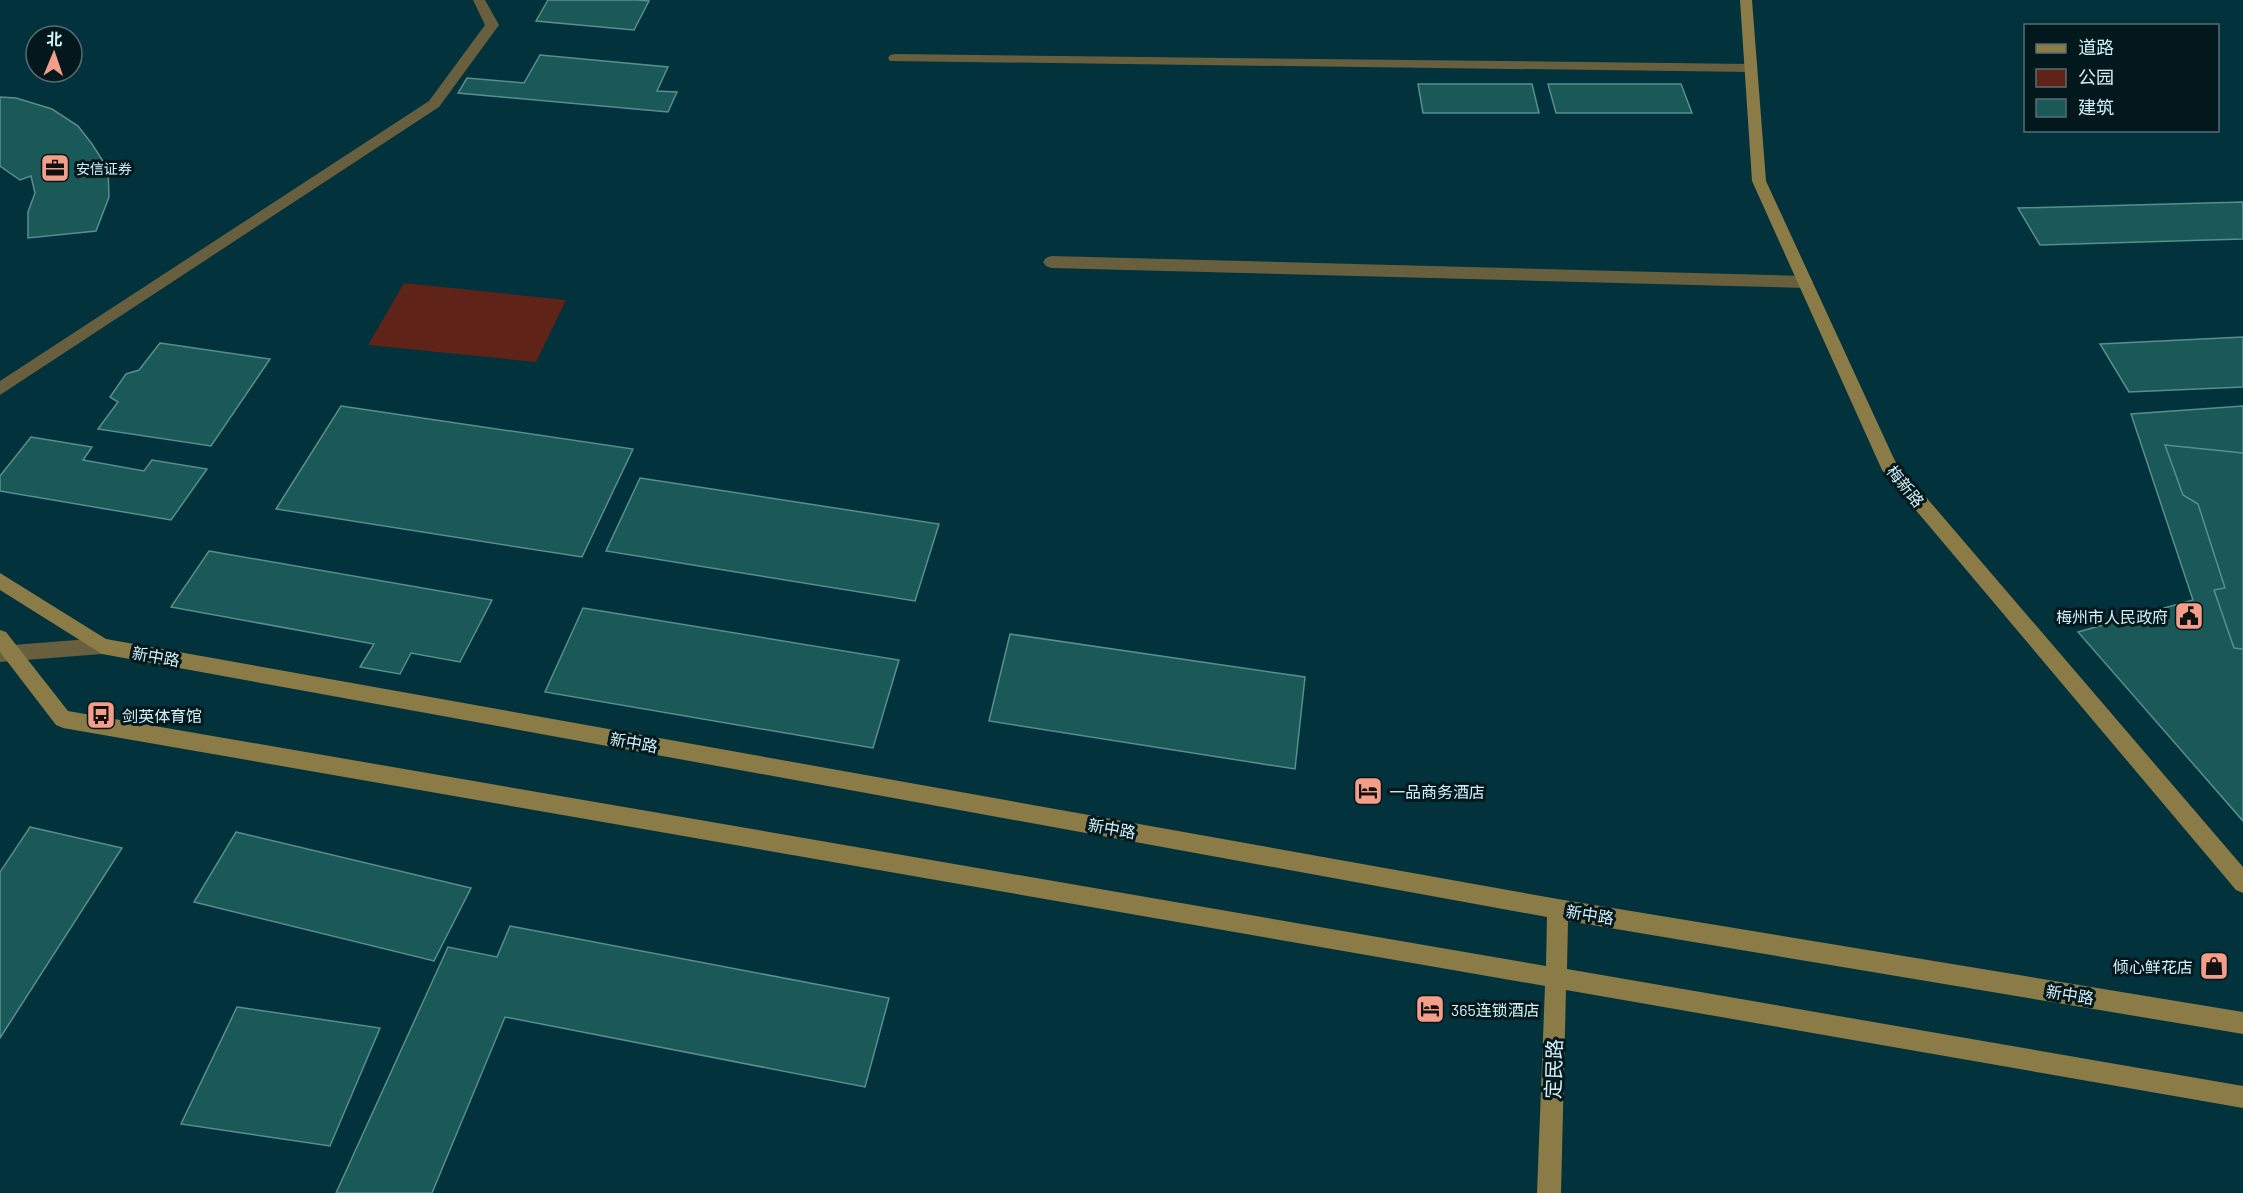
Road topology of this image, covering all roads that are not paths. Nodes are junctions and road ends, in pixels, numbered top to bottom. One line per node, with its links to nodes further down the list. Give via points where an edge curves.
1 (479, 0): 7 (street, via 492,25 434,104)
2 (1746, 0): 4 (main road, 梅新路)
3 (895, 58): 4 (street)
4 (1751, 68): 6 (main road, 梅新路, via 1759,181)
5 (1051, 262): 6 (street)
6 (1805, 282): 12 (main road, 梅新路, via 1888,465)
7 (0, 389)
8 (0, 581): 10 (main road, 新中路)
9 (0, 638): 14 (main road, via 63,719)
10 (102, 646): 11 (street); 13 (main road, 新中路)
11 (0, 654)
12 (2243, 883)
13 (1558, 909): 14 (main road, 定民路); 15 (main road, 新中路)
14 (1555, 978): 16 (main road); 17 (main road, 定民路)
15 (2243, 1023)
16 (2243, 1097)
17 (1549, 1193)

